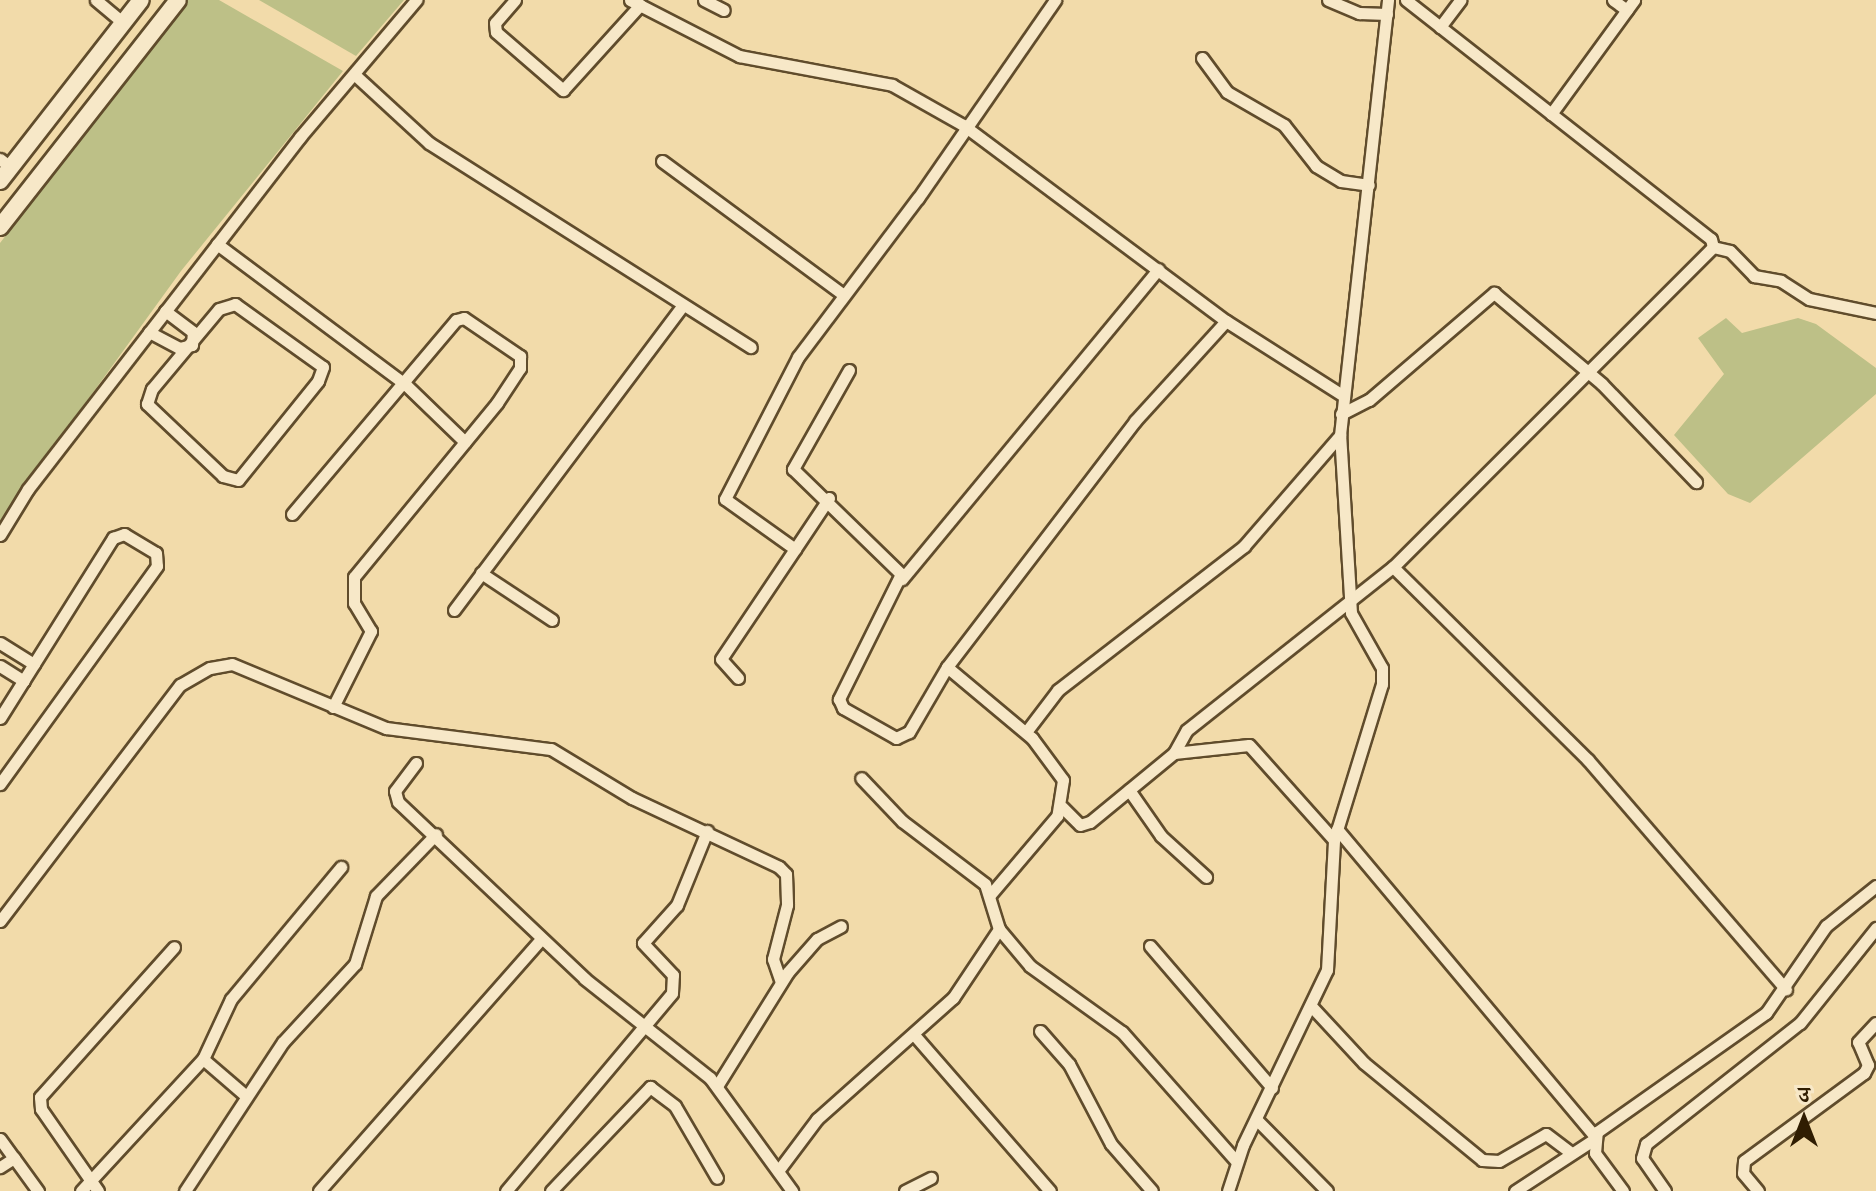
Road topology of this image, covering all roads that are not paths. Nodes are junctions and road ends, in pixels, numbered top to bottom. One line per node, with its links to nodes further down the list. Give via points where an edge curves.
1 (96, 0): 17 (street)
2 (141, 0): 17 (street)
3 (178, 0): 26 (street)
4 (416, 0): 20 (street)
5 (515, 0): 13 (street, via 495,23 496,32 563,90)
6 (704, 0): 15 (street)
7 (1055, 0): 22 (street)
8 (1328, 0): 16 (street, via 1359,13)
9 (1388, 0): 16 (street)
10 (1406, 0): 18 (street)
11 (1460, 0): 18 (street)
12 (1613, 0): 14 (street)
13 (635, 3): 22 (street, via 739,56 870,77)
14 (1630, 5): 21 (street)
15 (724, 10)
16 (1387, 14): 25 (street)
17 (123, 23): 24 (street)
18 (1440, 27): 21 (street)
19 (1202, 58): 25 (street, via 1227,92 1284,125 1316,166 1341,181)
20 (355, 75): 27 (street); 31 (street, via 429,143)
21 (1551, 114): 28 (street, via 1711,239)
22 (963, 125): 29 (street); 30 (street, via 918,198)
23 (662, 161): 30 (street)
24 (3, 169)
25 (1369, 185): 41 (street)
26 (0, 227)
27 (217, 244): 32 (street); 40 (street)
28 (1713, 247): 33 (street, via 1730,251 1754,276 1781,281 1809,299); 39 (street)
29 (1158, 269): 34 (street); 52 (street)
30 (844, 295): 49 (street, via 798,357 725,499)
31 (682, 306): 37 (street); 51 (street)
32 (165, 311): 35 (street); 36 (street, via 193,332)
33 (1876, 313)
34 (1226, 321): 41 (street); 59 (street, via 1135,421)
35 (149, 332): 36 (street, via 179,348); 48 (street, via 28,489)
36 (192, 345): 36 (street, via 219,309 235,304 323,367 318,381 238,480 223,476 149,409 152,389)
37 (751, 347)
38 (849, 370): 46 (street, via 793,465)
39 (1588, 372): 42 (street, via 1499,295 1489,293 1369,400); 45 (street); 50 (street)
40 (406, 385): 44 (street); 44 (street, via 460,318 516,352 521,361 514,380); 47 (street)
41 (1342, 395): 42 (street)
42 (1341, 414): 43 (street)
43 (1340, 435): 53 (street); 64 (street, via 1244,546 1058,690)
44 (465, 442): 62 (street, via 354,577 354,603 371,631)
45 (1696, 482)
46 (829, 498): 49 (street); 52 (street)
47 (292, 514)
48 (0, 535)
49 (795, 549): 60 (street, via 721,659)
50 (1393, 567): 53 (street); 86 (street, via 1588,760)
51 (481, 573): 54 (street); 55 (street)
52 (902, 579): 59 (street, via 840,704 901,737)
53 (1350, 602): 65 (street, via 1187,730); 73 (street, via 1383,676)
54 (454, 610)
55 (552, 620)
56 (0, 643): 57 (street)
57 (34, 664): 61 (street); 68 (street, via 117,535 156,553 157,566)
58 (0, 666): 61 (street)
59 (947, 667): 64 (street)
60 (738, 678)
61 (24, 681): 63 (street)
62 (333, 707): 71 (street, via 393,730 551,749 632,798); 78 (street, via 247,666 232,664 194,675)
63 (0, 718)
64 (1026, 732): 70 (street, via 1063,780)
65 (1174, 753): 69 (street); 73 (street, via 1249,745)
66 (416, 763): 72 (street, via 395,796)
67 (861, 778): 77 (street)
68 (0, 784)
69 (1129, 790): 70 (street, via 1084,825); 75 (street, via 1161,836)
70 (1062, 807): 77 (street)
71 (707, 831): 85 (street, via 786,874 787,905 773,959); 89 (street, via 677,905 644,939 676,986)
72 (436, 834): 82 (street); 95 (street, via 382,888 355,964 283,1042)
73 (1336, 834): 87 (street, via 1329,962); 97 (street)
74 (341, 867): 92 (street, via 231,999)
75 (1206, 877)
76 (1876, 886): 86 (street, via 1826,926)
77 (990, 895): 81 (street)
78 (0, 921)
79 (841, 926): 85 (street, via 817,939)
80 (1876, 928): 121 (street, via 1800,1023 1646,1144 1642,1158)
81 (999, 929): 91 (street, via 953,998); 101 (street, via 1030,966 1122,1032)
82 (541, 939): 89 (street); 110 (street)
83 (1150, 946): 94 (street)
84 (174, 947): 106 (street, via 40,1097 41,1109)
85 (781, 982): 93 (street)
86 (1786, 989): 97 (street, via 1766,1013)
87 (1312, 1007): 94 (street); 99 (street, via 1364,1063 1482,1160 1499,1161 1546,1134)
88 (1876, 1023): 122 (street, via 1858,1042 1868,1065 1864,1073 1744,1161 1743,1173)
89 (643, 1024): 93 (street); 111 (street)
90 (1040, 1031): 116 (street, via 1069,1064 1111,1144)
91 (916, 1037): 103 (street, via 817,1119); 115 (street)
92 (203, 1059): 95 (street); 106 (street)
93 (717, 1086): 103 (street)
94 (1272, 1088): 96 (street)
95 (246, 1096): 109 (street)
96 (1256, 1119): 101 (street); 118 (street)
97 (1593, 1138): 99 (street); 120 (street)
98 (0, 1139): 100 (street)
99 (1571, 1153): 119 (street)
100 (14, 1158): 102 (street); 107 (street)
101 (1236, 1161): 117 (street)
102 (0, 1167)
103 (778, 1171): 113 (street)
104 (717, 1178): 112 (street, via 675,1106 650,1087)
105 (931, 1178): 114 (street)
106 (95, 1186): 108 (street)
107 (38, 1191)
108 (81, 1191)
109 (185, 1191)
110 (319, 1191)
111 (506, 1191)
112 (551, 1191)
113 (792, 1191)
114 (905, 1191)
115 (1050, 1191)
116 (1152, 1191)
117 (1228, 1191)
118 (1327, 1191)
119 (1515, 1191)
120 (1623, 1191)
121 (1665, 1191)
122 (1758, 1191)

